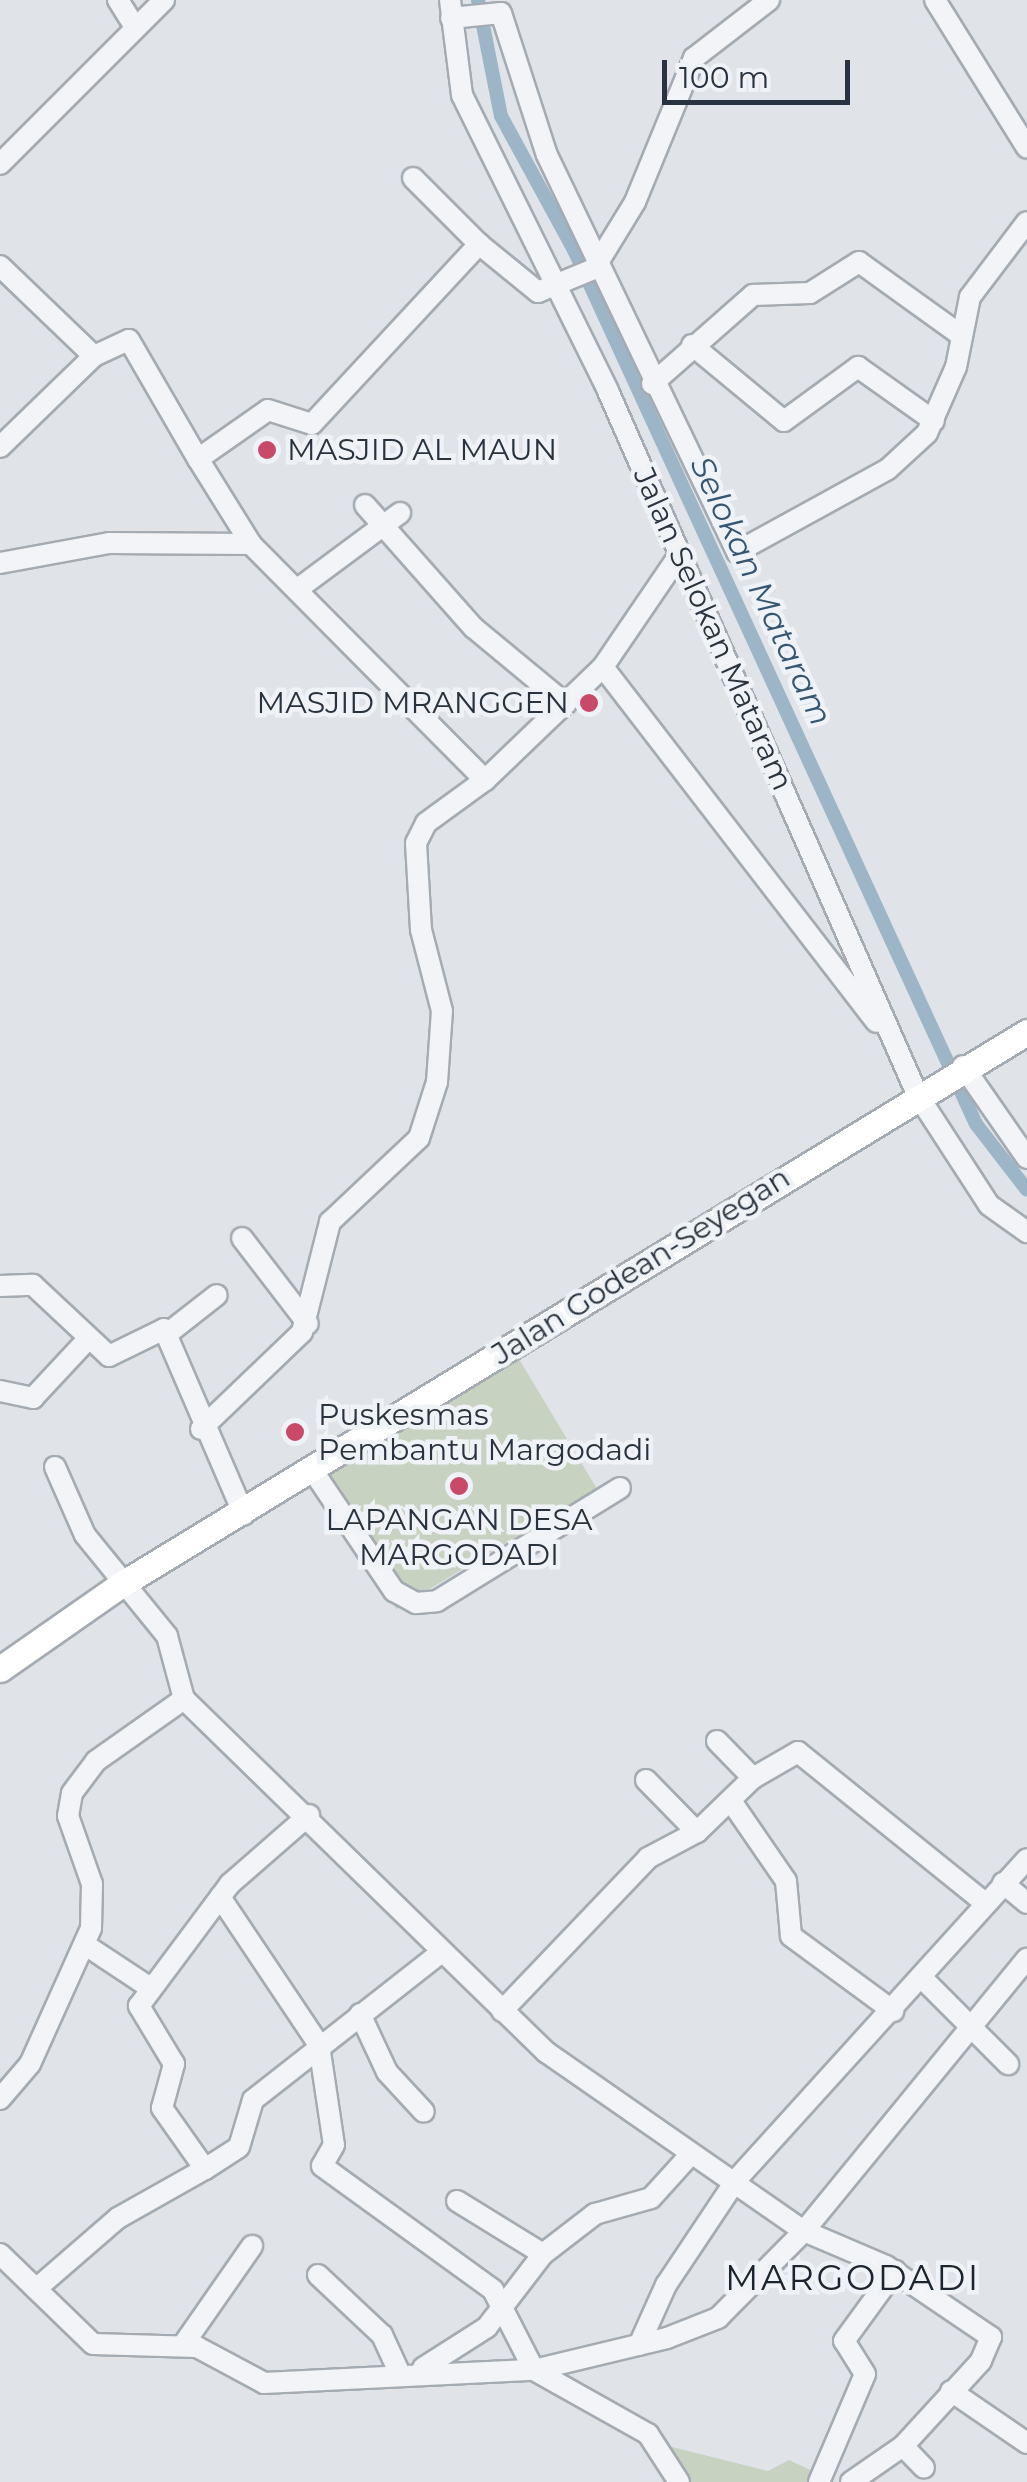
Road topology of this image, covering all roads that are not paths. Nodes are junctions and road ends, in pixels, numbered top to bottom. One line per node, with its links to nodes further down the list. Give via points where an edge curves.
1 (118, 0): 6 (street)
2 (164, 0): 6 (street)
3 (769, 0): 13 (street, via 694,58 635,202 607,235)
4 (935, 0): 7 (street)
5 (457, 11): 13 (street, via 494,14); 14 (street, Jalan Selokan Mataram, via 462,94)
6 (134, 26): 8 (street)
7 (1027, 148)
8 (0, 164)
9 (413, 178): 11 (street)
10 (1027, 222): 15 (street, via 975,288)
11 (479, 244): 14 (street, via 534,291); 21 (street, via 312,424 268,410)
12 (0, 266): 17 (street)
13 (596, 266): 14 (street); 18 (street)
14 (561, 284): 25 (street, Jalan Selokan Mataram)
15 (962, 336): 16 (street, via 859,262 810,293 754,296); 19 (street)
16 (692, 345): 18 (street); 19 (street, via 788,422 858,367)
17 (94, 356): 20 (street); 21 (street, via 129,340)
18 (652, 384): 19 (street, via 737,552 888,470)
19 (934, 420)
20 (0, 447)
21 (198, 459): 24 (street)
22 (400, 513): 23 (street)
23 (375, 518): 27 (street); 29 (street, via 474,628)
24 (251, 544): 26 (street, via 109,543); 27 (street)
25 (680, 554): 28 (street); 32 (street, Jalan Selokan Mataram)
26 (0, 562)
27 (299, 588): 30 (street)
28 (603, 667): 29 (street); 32 (street)
29 (566, 704): 30 (street)
30 (485, 780): 40 (street, via 426,823 416,843 421,930 442,1011 431,1101 404,1162 330,1222)
31 (1027, 1032): 33 (main road, Jalan Godean-Seyegan)
32 (896, 1048): 34 (street, Jalan Selokan Mataram)
33 (960, 1068): 34 (main road, Jalan Godean-Seyegan); 35 (street)
34 (922, 1091): 36 (street, Jalan Selokan Mataram, via 989,1206); 46 (main road, Jalan Godean-Seyegan)
35 (1027, 1158)
36 (1027, 1232)
37 (242, 1238): 40 (street)
38 (0, 1286): 42 (street, via 32,1285)
39 (217, 1294): 41 (street)
40 (308, 1324): 44 (street)
41 (167, 1334): 42 (street, via 158,1326 115,1356); 44 (street)
42 (88, 1340): 43 (street, via 34,1398)
43 (0, 1392)
44 (201, 1429): 48 (street)
45 (55, 1467): 49 (street, via 85,1535)
46 (313, 1471): 47 (street, via 394,1590 416,1602 436,1602); 48 (main road, Jalan Godean-Seyegan)
47 (620, 1488)
48 (244, 1515): 49 (main road, Jalan Godean-Seyegan)
49 (122, 1584): 50 (main road, Jalan Godean-Seyegan); 51 (street, via 168,1636)
50 (0, 1670)
51 (184, 1698): 56 (street); 63 (street, via 96,1762 67,1805 92,1884)
52 (716, 1741): 53 (street)
53 (754, 1778): 55 (street); 62 (street, via 788,1753 807,1756)
54 (646, 1780): 57 (street)
55 (731, 1801): 57 (street); 69 (street, via 786,1881 792,1936)
56 (309, 1815): 60 (street); 64 (street)
57 (697, 1832): 68 (street, via 648,1858)
58 (1027, 1859): 59 (street)
59 (1003, 1883): 61 (street); 62 (street)
60 (220, 1897): 67 (street); 72 (street)
61 (1027, 1903)
62 (985, 1904): 66 (street)
63 (87, 1946): 67 (street); 74 (street, via 30,2064)
64 (442, 1952): 68 (street); 70 (street)
65 (1027, 1959): 71 (street)
66 (922, 1978): 69 (street); 71 (street)
67 (149, 1987): 77 (street, via 139,2006 174,2064 160,2101)
68 (502, 2011): 76 (street)
69 (893, 2011): 78 (street)
70 (360, 2014): 72 (street); 75 (street, via 388,2072)
71 (972, 2027): 73 (street); 80 (street)
72 (319, 2045): 77 (street, via 253,2100 240,2147); 87 (street, via 334,2145 322,2166)
73 (1008, 2064)
74 (0, 2099)
75 (424, 2112)
76 (690, 2154): 78 (street); 83 (street, via 651,2198 596,2214)
77 (205, 2168): 86 (street, via 118,2218)
78 (736, 2180): 80 (street); 89 (street, via 666,2285)
79 (458, 2201): 83 (street)
80 (804, 2231): 84 (street); 89 (street, via 718,2318)
81 (252, 2246): 88 (street)
82 (0, 2254): 86 (street)
83 (543, 2254): 87 (street)
84 (883, 2265): 92 (street, via 993,2339); 97 (street, via 844,2340 865,2374)
85 (318, 2275): 91 (street, via 382,2335)
86 (36, 2289): 88 (street, via 93,2344)
87 (506, 2305): 90 (street); 91 (street, via 447,2359)
88 (183, 2344): 91 (street, via 264,2382)
89 (639, 2346): 90 (street)
90 (534, 2370): 91 (street); 96 (street, via 648,2434)
91 (406, 2372)
92 (951, 2391): 93 (street); 94 (street)
93 (1027, 2443)
94 (903, 2446): 95 (street); 98 (street)
95 (924, 2468)
96 (679, 2482)
97 (819, 2482)
98 (851, 2482)

